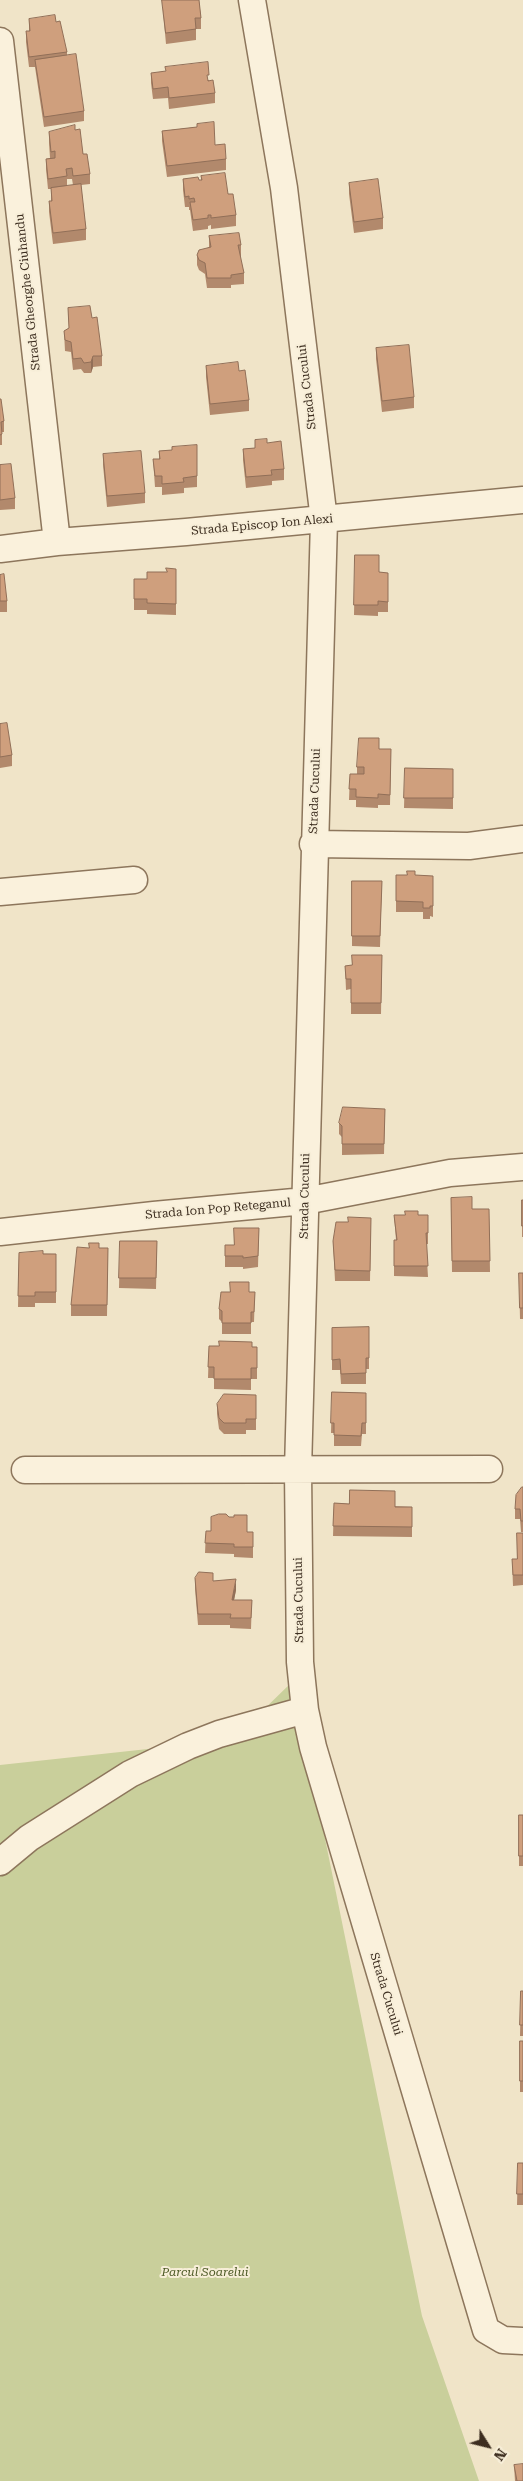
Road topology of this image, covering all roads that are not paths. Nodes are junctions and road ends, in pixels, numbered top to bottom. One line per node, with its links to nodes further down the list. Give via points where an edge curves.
1 (252, 0): 4 (street, Strada Cucului, via 284,188)
2 (0, 41): 5 (street, Strada Gheorghe Ciuhandu)
3 (523, 500): 4 (street, Strada Episcop Ion Alexi)
4 (324, 520): 5 (street, Strada Episcop Ion Alexi); 8 (street, Strada Cucului)
5 (57, 542): 6 (street, Strada Episcop Ion Alexi)
6 (0, 549)
7 (523, 839): 8 (street, via 469,846)
8 (313, 844): 12 (street, Strada Cucului)
9 (134, 880): 10 (street)
10 (0, 892)
11 (523, 1166): 12 (street, Strada Ion Pop Reteganul, via 450,1173)
12 (305, 1201): 13 (street, Strada Ion Pop Reteganul); 16 (street, Strada Cucului)
13 (0, 1232)
14 (489, 1469): 16 (street)
15 (25, 1470): 16 (street)
16 (298, 1470): 17 (street, Strada Cucului, via 300,1662)
17 (305, 1710): 18 (street, via 219,1734 147,1766 29,1838); 19 (street, Strada Cucului, via 313,1747 486,2330 503,2340)
18 (0, 1862)
19 (523, 2341)

